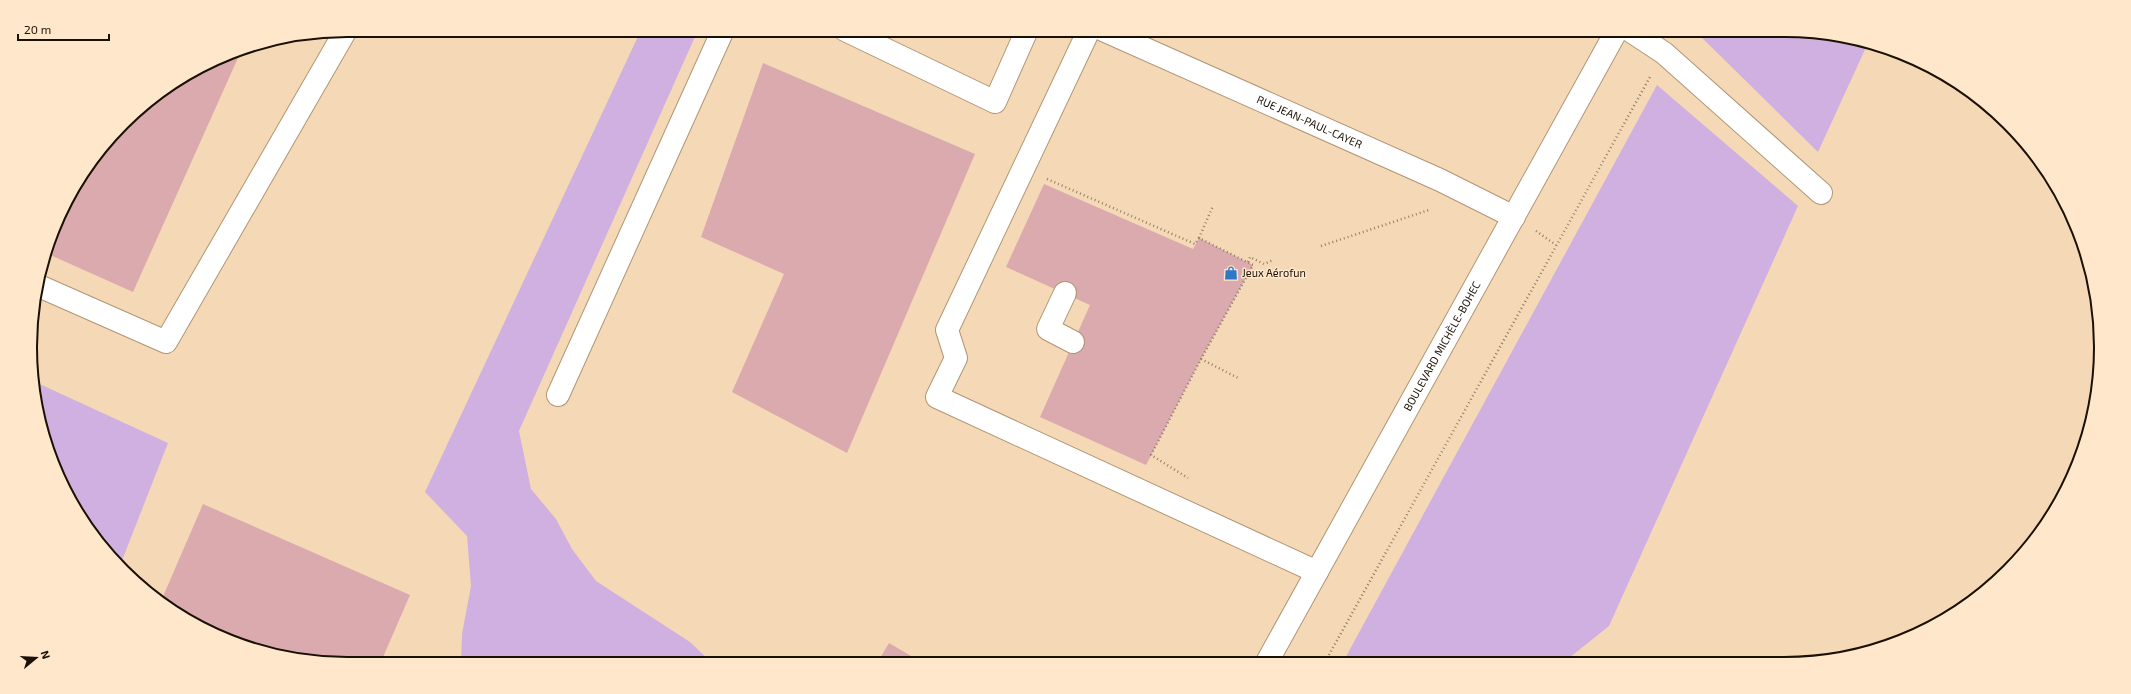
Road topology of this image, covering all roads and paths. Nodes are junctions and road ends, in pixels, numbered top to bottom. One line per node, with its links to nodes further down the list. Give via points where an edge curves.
1 (342, 37): 21 (street, via 166,342)
2 (720, 37): 26 (street)
3 (860, 37): 4 (street, via 995,102)
4 (1024, 37)
5 (1085, 37): 28 (street, via 947,330 956,358 938,396)
6 (1118, 37): 14 (street, RUE JEAN-PAUL-CAYER, via 1440,180)
7 (1613, 37): 14 (street, BOULEVARD MICHÈLE-BOHEC)
8 (1640, 37): 11 (street, via 1669,57)
9 (1636, 101): 17 (path)
10 (1046, 179): 16 (path, via 1195,244)
11 (1821, 193)
12 (1213, 206): 16 (path)
13 (1428, 210): 18 (path)
14 (1514, 217): 28 (street, BOULEVARD MICHÈLE-BOHEC)
15 (1543, 236): 17 (path)
16 (1199, 238): 20 (path)
17 (1556, 244): 30 (path)
18 (1321, 246)
19 (1273, 260): 20 (path, via 1264,264 1250,257)
20 (1248, 262): 24 (path, via 1253,265)
21 (43, 288)
22 (1065, 293): 23 (street, via 1048,329)
23 (1073, 342)
24 (1201, 359): 25 (path); 27 (path, via 1151,455)
25 (1240, 379)
26 (558, 395)
27 (1188, 478)
28 (1317, 572): 29 (street, BOULEVARD MICHÈLE-BOHEC)
29 (1270, 657)
30 (1328, 657)

